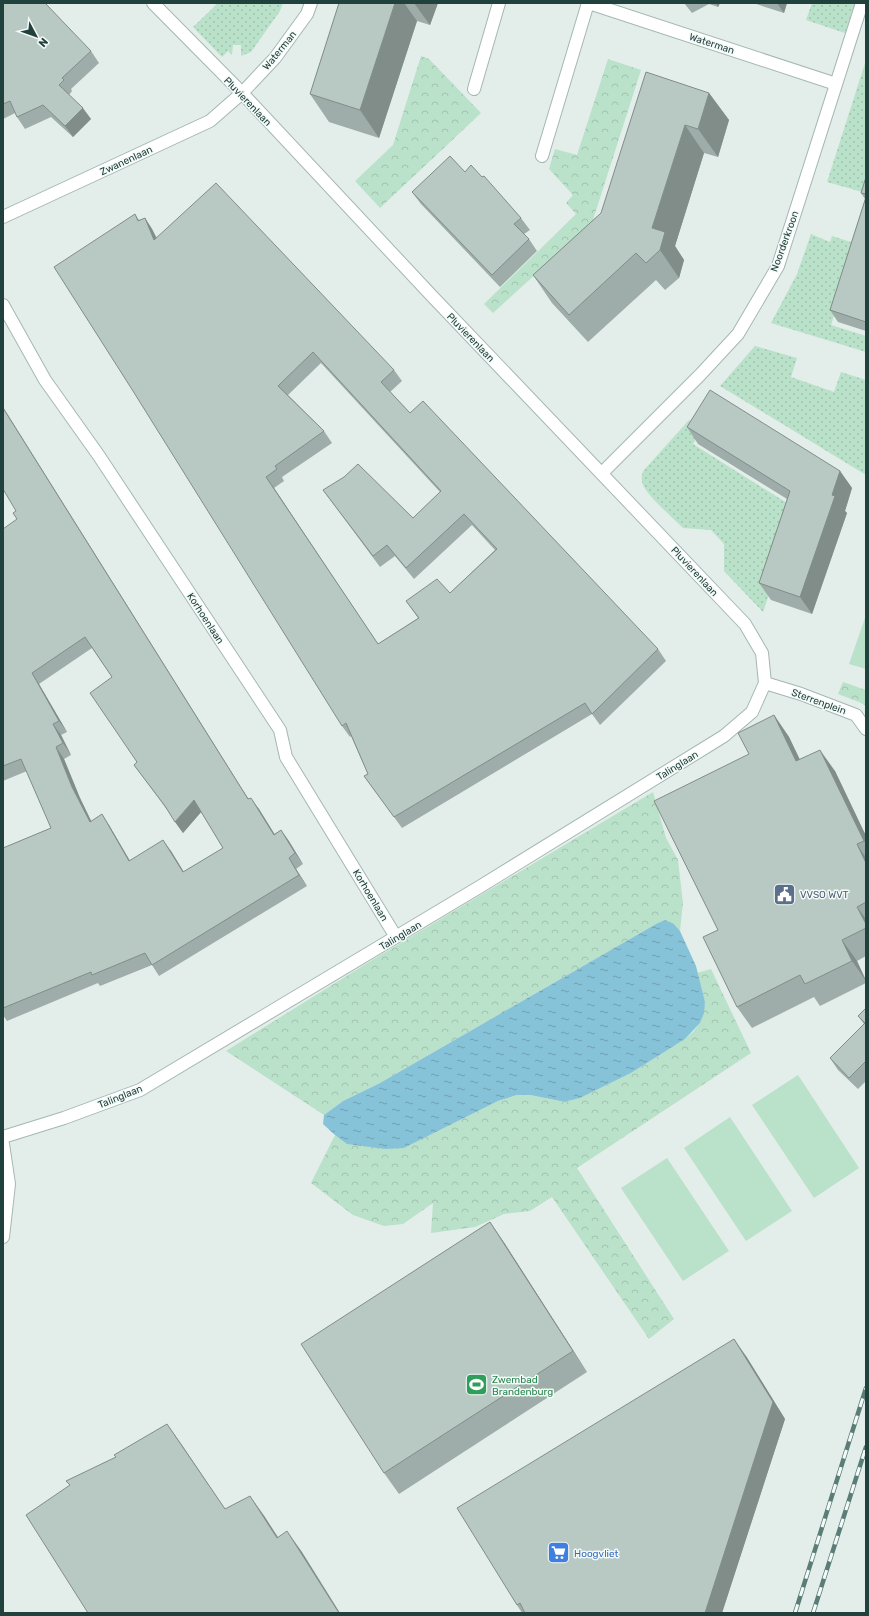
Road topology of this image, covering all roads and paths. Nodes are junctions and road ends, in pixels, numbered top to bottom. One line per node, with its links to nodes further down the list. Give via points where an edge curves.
1 (153, 3): 8 (street, Pluvierenlaan)
2 (311, 3): 8 (street, Waterman, via 307,14 275,58)
3 (499, 3): 7 (street)
4 (588, 3): 6 (street, Waterman); 9 (street, Waterman)
5 (862, 3): 6 (street, Noorderkroon)
6 (836, 84): 12 (street, Noorderkroon, via 778,266 740,330 700,375)
7 (474, 89)
8 (242, 94): 10 (street, Zwanenlaan, via 210,121); 12 (street, Pluvierenlaan)
9 (542, 156)
10 (3, 217)
11 (3, 305): 15 (street, Korhoenlaan, via 45,380 99,456 280,730 286,757)
12 (602, 473): 13 (street, Pluvierenlaan, via 744,624 762,653)
13 (765, 683): 14 (street, Sterrenplein, via 856,715); 15 (street, Talinglaan, via 752,712 724,736)
14 (866, 728)
15 (396, 938): 16 (street, Talinglaan, via 140,1090)
16 (3, 1137)
17 (3, 1144): 18 (street, via 9,1184)
18 (3, 1237)

